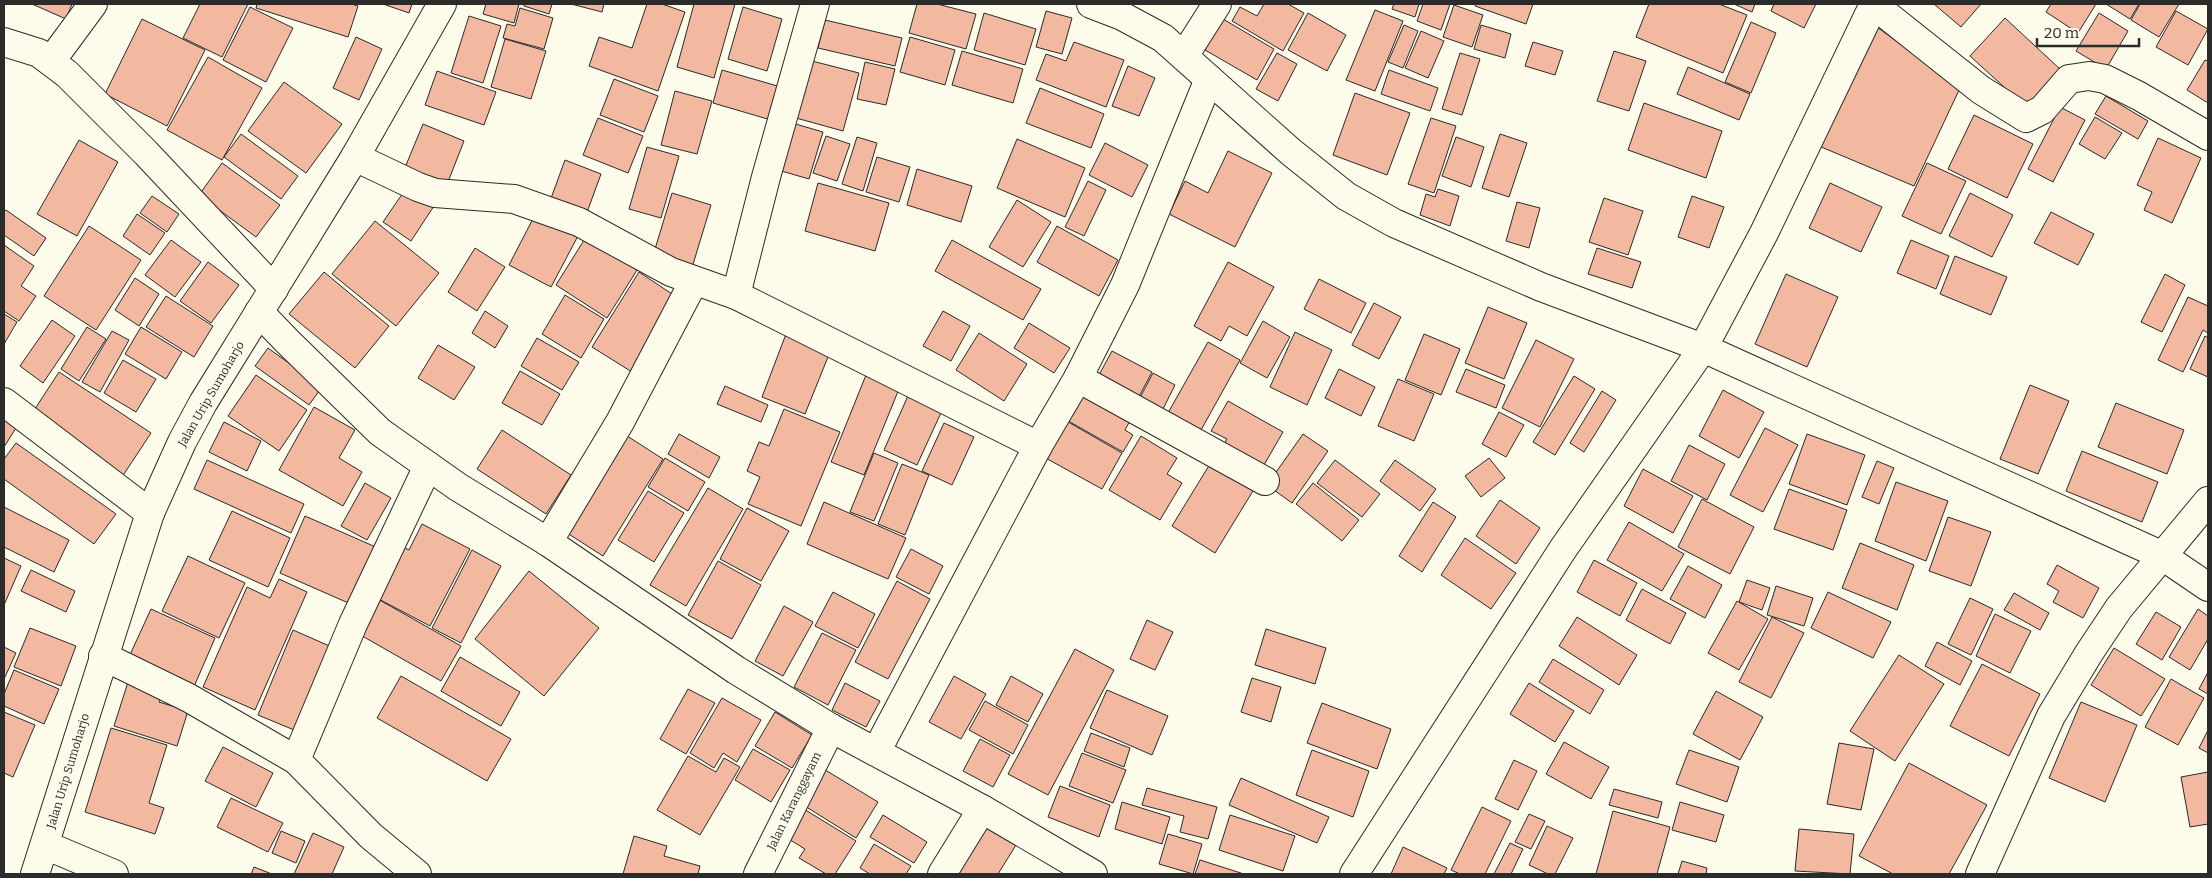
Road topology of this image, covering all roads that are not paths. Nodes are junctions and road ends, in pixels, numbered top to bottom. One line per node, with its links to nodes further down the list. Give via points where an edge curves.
1 (94, 4): 9 (street)
2 (442, 4): 12 (street, Jalan Urip Sumoharjo)
3 (815, 4): 15 (street)
4 (1091, 4): 8 (street, via 1163,38)
5 (1218, 4): 8 (street)
6 (1874, 4): 11 (street, via 1981,90 2026,118 2042,110 2069,79 2088,76 2105,79 2130,91); 17 (street, via 1764,233)
7 (4, 42): 9 (street, via 39,53)
8 (1184, 56): 10 (street)
9 (51, 62): 14 (street, via 146,153)
10 (1209, 79): 17 (street, via 1346,196 1394,223 1540,287); 18 (street, via 1125,285)
11 (2208, 136)
12 (355, 157): 13 (street, via 435,193 514,198 579,222 618,245); 14 (street, Jalan Urip Sumoharjo)
13 (694, 281): 15 (street); 25 (street, via 620,422)
14 (274, 289): 16 (street, Jalan Urip Sumoharjo)
15 (736, 295): 20 (street)
16 (259, 312): 21 (street, via 380,432); 24 (street, Jalan Urip Sumoharjo, via 202,403)
17 (1703, 348): 26 (street); 40 (street, via 1563,549)
18 (1078, 378): 20 (street); 22 (street)
19 (4, 402): 24 (street)
20 (1038, 446): 30 (street)
21 (428, 466): 25 (street); 31 (street, via 353,624)
22 (1265, 481)
23 (2208, 501): 26 (street)
24 (150, 513): 28 (street, Jalan Urip Sumoharjo)
25 (548, 542): 29 (street, via 736,670)
26 (2161, 555): 27 (street); 41 (street, via 2119,608 2050,716)
27 (2208, 587)
28 (103, 656): 31 (street, via 189,698); 33 (street, Jalan Urip Sumoharjo)
29 (830, 728): 30 (street); 37 (street, Jalan Karanggayam)
30 (876, 752): 32 (street)
31 (296, 760): 36 (street, via 371,836)
32 (982, 809): 38 (street); 39 (street)
33 (45, 845): 34 (street, Jalan Urip Sumoharjo); 35 (street)
34 (35, 874)
35 (114, 874)
36 (417, 874)
37 (758, 874)
38 (942, 874)
39 (1093, 874)
40 (1354, 874)
41 (1980, 874)

